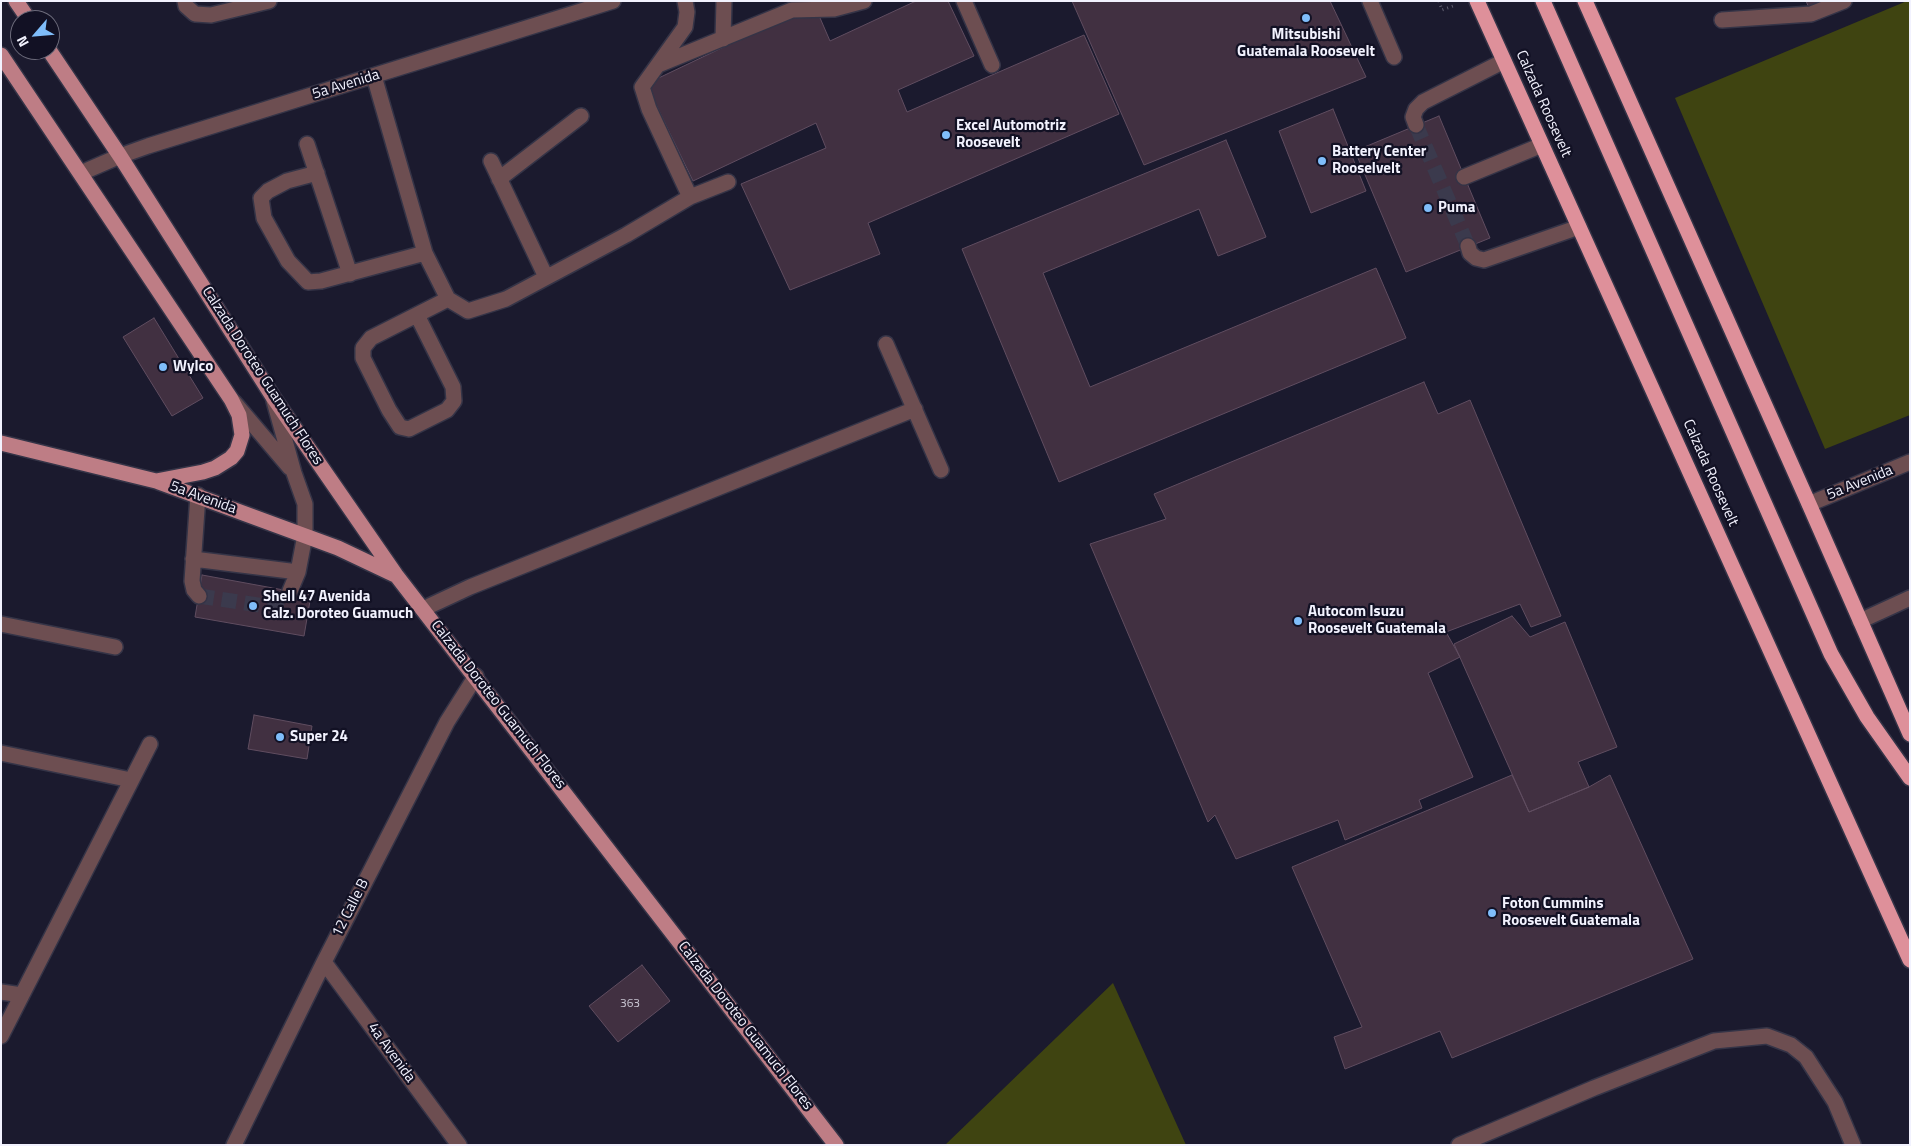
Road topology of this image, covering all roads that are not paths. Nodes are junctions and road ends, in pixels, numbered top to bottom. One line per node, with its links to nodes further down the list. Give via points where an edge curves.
1 (184, 1): 2 (street, via 195,14 211,15)
2 (269, 1)
3 (613, 1): 21 (street, 5a Avenida)
4 (685, 1): 19 (street, via 685,28)
5 (724, 1): 14 (street)
6 (864, 1): 14 (street, via 834,9 792,10)
7 (964, 1): 20 (street)
8 (1370, 1): 16 (street)
9 (1477, 1): 18 (highway, Calzada Roosevelt)
10 (1543, 1): 67 (highway, via 1831,654 1867,716)
11 (1585, 1): 51 (highway)
12 (1844, 1): 13 (street, via 1811,14)
13 (1722, 20)
14 (723, 39): 19 (street)
15 (1, 55): 28 (main road)
16 (1394, 57)
17 (56, 60): 26 (main road, Calzada Doroteo Guamuch Flores)
18 (1504, 61): 23 (street, via 1423,102 1413,117); 25 (highway, Calzada Roosevelt)
19 (658, 65): 33 (street, via 642,87)
20 (992, 65)
21 (374, 76): 26 (street, 5a Avenida); 36 (street)
22 (581, 116): 31 (street)
23 (1416, 126)
24 (307, 144): 29 (street)
25 (1542, 145): 30 (street); 34 (highway, Calzada Roosevelt)
26 (120, 156): 28 (street, 5a Avenida); 42 (main road, Calzada Doroteo Guamuch Flores)
27 (491, 161): 31 (street)
28 (81, 173): 43 (main road)
29 (317, 173): 37 (street); 37 (street, via 287,181 268,191 261,198 264,218 288,262 308,282)
30 (1464, 177)
31 (500, 179): 38 (street)
32 (728, 182): 33 (street)
33 (690, 197): 38 (street)
34 (1579, 227): 35 (street, via 1484,260 1470,253); 69 (highway, Calzada Roosevelt)
35 (1468, 246)
36 (424, 253): 37 (street); 39 (street)
37 (350, 274)
38 (546, 277): 39 (street, via 506,299 468,310)
39 (448, 299): 40 (street)
40 (417, 315): 40 (street, via 453,387 454,401 447,410 409,429 400,426 389,410 363,358 363,348 371,338)
41 (886, 344): 44 (street)
42 (273, 397): 48 (street); 55 (main road, Calzada Doroteo Guamuch Flores)
43 (231, 399): 48 (street); 49 (main road, via 239,415 242,435 237,452 223,464 203,472)
44 (914, 409): 47 (street); 59 (street)
45 (1, 443): 49 (main road, 5a Avenida)
46 (1910, 462): 51 (street, 5a Avenida)
47 (941, 470)
48 (294, 473): 52 (street, via 305,504)
49 (156, 481): 50 (main road, 5a Avenida)
50 (198, 495): 52 (main road, 5a Avenida); 53 (street)
51 (1810, 504): 60 (highway)
52 (304, 535): 54 (street); 55 (main road, 5a Avenida)
53 (193, 559): 54 (street); 57 (street, via 192,581)
54 (298, 572): 56 (street)
55 (396, 576): 59 (main road, Calzada Doroteo Guamuch Flores)
56 (290, 591)
57 (198, 596)
58 (1910, 598): 60 (street)
59 (423, 609): 63 (main road, Calzada Doroteo Guamuch Flores)
60 (1860, 621): 64 (highway)
61 (1, 624): 62 (street)
62 (115, 647)
63 (476, 676): 70 (street, 12 Calle B, via 447,722); 76 (main road, Calzada Doroteo Guamuch Flores)
64 (1910, 734)
65 (150, 744): 68 (street)
66 (1, 753): 68 (street)
67 (1910, 778)
68 (131, 780): 72 (street)
69 (1910, 960)
70 (324, 962): 74 (street, 12 Calle B); 75 (street, 4a Avenida)
71 (1, 992): 72 (street)
72 (22, 995): 73 (street)
73 (1, 1036)
74 (234, 1145)
75 (459, 1145)
76 (836, 1145)
77 (1459, 1145): 78 (street, via 1714,1041 1767,1036 1806,1056 1835,1102)
78 (1853, 1145)

